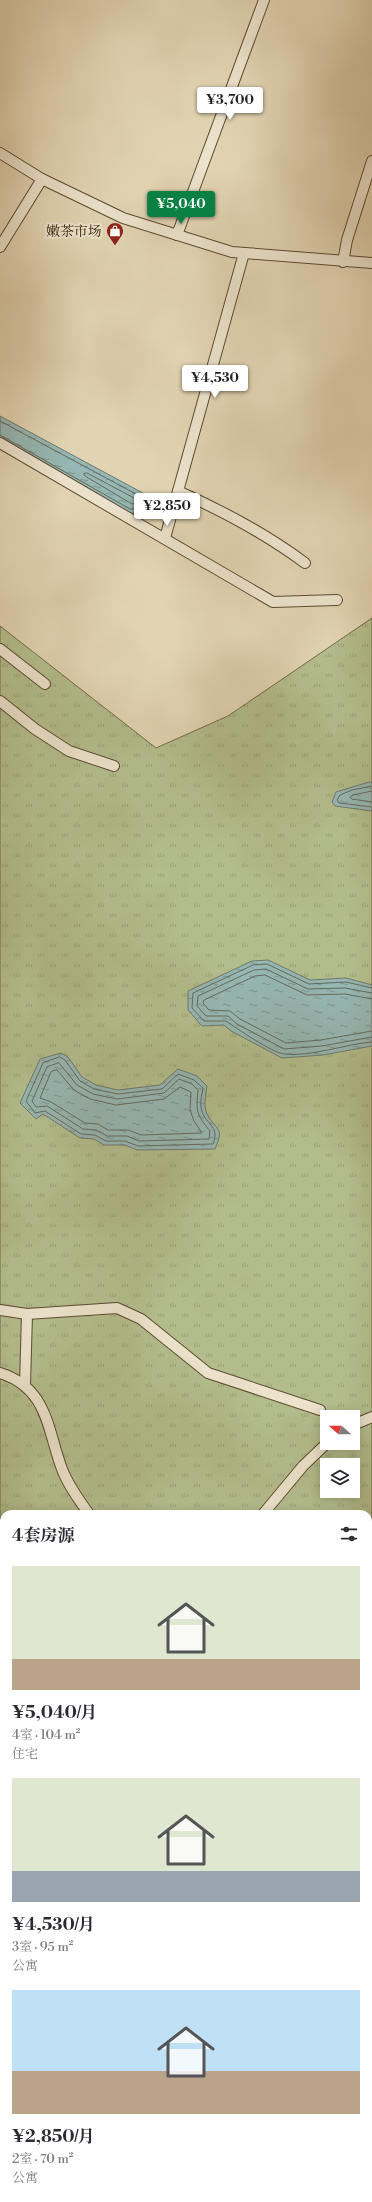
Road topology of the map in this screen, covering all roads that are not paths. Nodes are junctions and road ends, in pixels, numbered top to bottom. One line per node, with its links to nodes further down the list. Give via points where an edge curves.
1 (264, 0): 5 (street)
2 (0, 153): 4 (street)
3 (372, 161): 8 (street, via 347,240)
4 (42, 179): 5 (street, via 123,218); 6 (street)
5 (177, 235): 7 (street, via 232,252)
6 (0, 247)
7 (244, 253): 8 (street); 11 (street)
8 (344, 262): 9 (street)
9 (372, 263)
10 (0, 443): 12 (street)
11 (178, 492): 12 (street); 13 (street, via 220,510)
12 (165, 538): 14 (street, via 273,602)
13 (305, 563)
14 (337, 600)
15 (0, 648): 16 (street)
16 (45, 684)
17 (0, 701): 18 (street, via 35,729 69,751)
18 (114, 766)
19 (0, 1310): 20 (street)
20 (27, 1314): 22 (street); 23 (street, via 117,1308 141,1319 208,1373)
21 (0, 1373): 22 (street)
22 (25, 1384): 27 (street, via 43,1409 62,1469)
23 (320, 1410)
24 (372, 1417): 25 (street)
25 (360, 1422)
26 (320, 1450): 28 (street)
27 (87, 1510)
28 (266, 1510)

